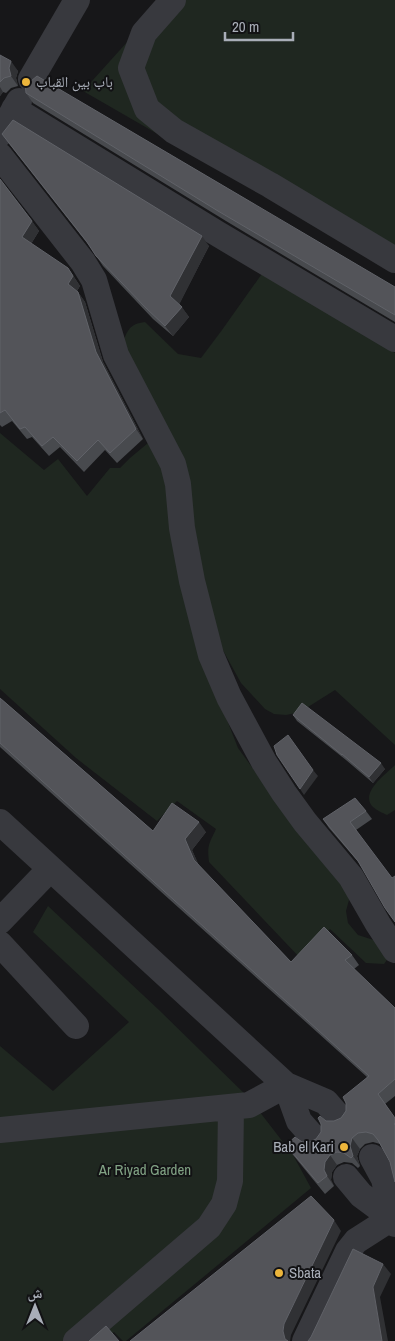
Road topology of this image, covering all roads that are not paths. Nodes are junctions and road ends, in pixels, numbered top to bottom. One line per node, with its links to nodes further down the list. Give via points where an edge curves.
1 (77, 0): 3 (street)
2 (173, 0): 6 (street, via 144,33 131,68 147,108 174,131)
3 (21, 96): 4 (street); 7 (street, via 218,234)
4 (0, 134)
5 (0, 156): 12 (street, via 94,280 116,355 173,464 192,581 211,655 229,697 284,793 351,877)
6 (395, 260)
7 (395, 339)
8 (0, 822): 9 (street)
9 (50, 869): 10 (street); 14 (street)
10 (0, 921)
11 (0, 944): 13 (street)
12 (395, 950)
13 (76, 1026)
14 (286, 1085): 15 (street, via 250,1105); 16 (street, via 326,1102); 18 (street, via 300,1121)
15 (231, 1107): 17 (street); 22 (street, via 230,1181 224,1204 209,1227)
16 (339, 1117)
17 (0, 1130)
18 (314, 1138)
19 (372, 1158): 21 (street, via 384,1179)
20 (346, 1177): 21 (street, via 361,1195)
21 (394, 1221): 23 (street, via 356,1241 348,1251)
22 (76, 1341)
23 (305, 1341)

